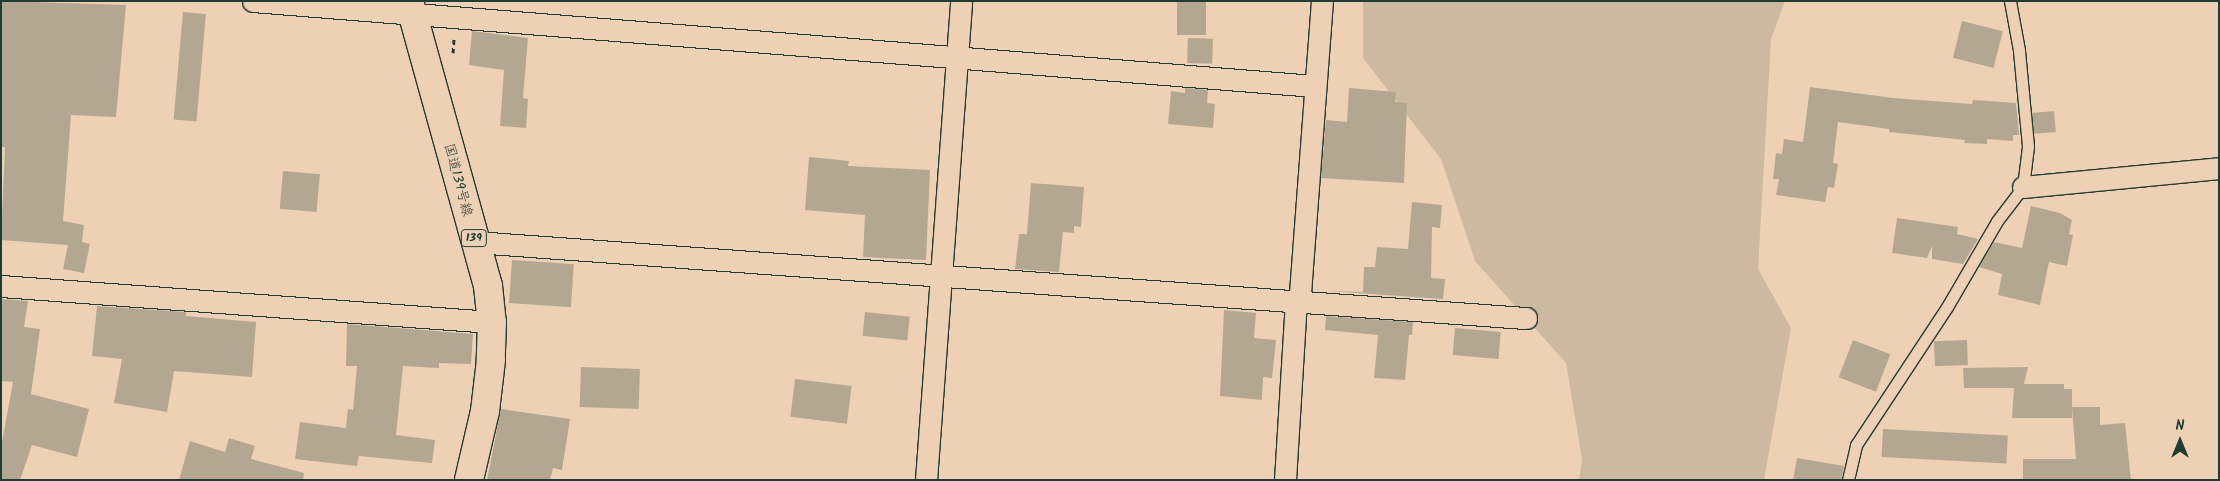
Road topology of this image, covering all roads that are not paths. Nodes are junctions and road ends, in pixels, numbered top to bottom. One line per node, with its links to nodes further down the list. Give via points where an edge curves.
1 (253, 1): 5 (street)
2 (961, 1): 6 (street)
3 (1322, 1): 7 (street)
4 (2010, 1): 9 (lane, via 2019,50 2028,146)
5 (410, 7): 6 (street); 10 (highway, 国道139号線 / 139)
6 (957, 57): 7 (street); 11 (street)
7 (1315, 86): 13 (street, via 1300,293)
8 (2219, 168): 9 (street)
9 (2023, 187): 19 (lane, via 1997,221 1947,307 1856,445)
10 (475, 242): 11 (street); 15 (highway, 国道139号線 / 139, via 488,286)
11 (941, 274): 13 (street); 17 (street)
12 (1, 286): 15 (street)
13 (1296, 302): 14 (street); 18 (street)
14 (1526, 318)
15 (492, 322): 16 (highway, 国道139号線 / 139, via 485,411)
16 (469, 480)
17 (926, 480)
18 (1285, 480)
19 (1848, 480)

